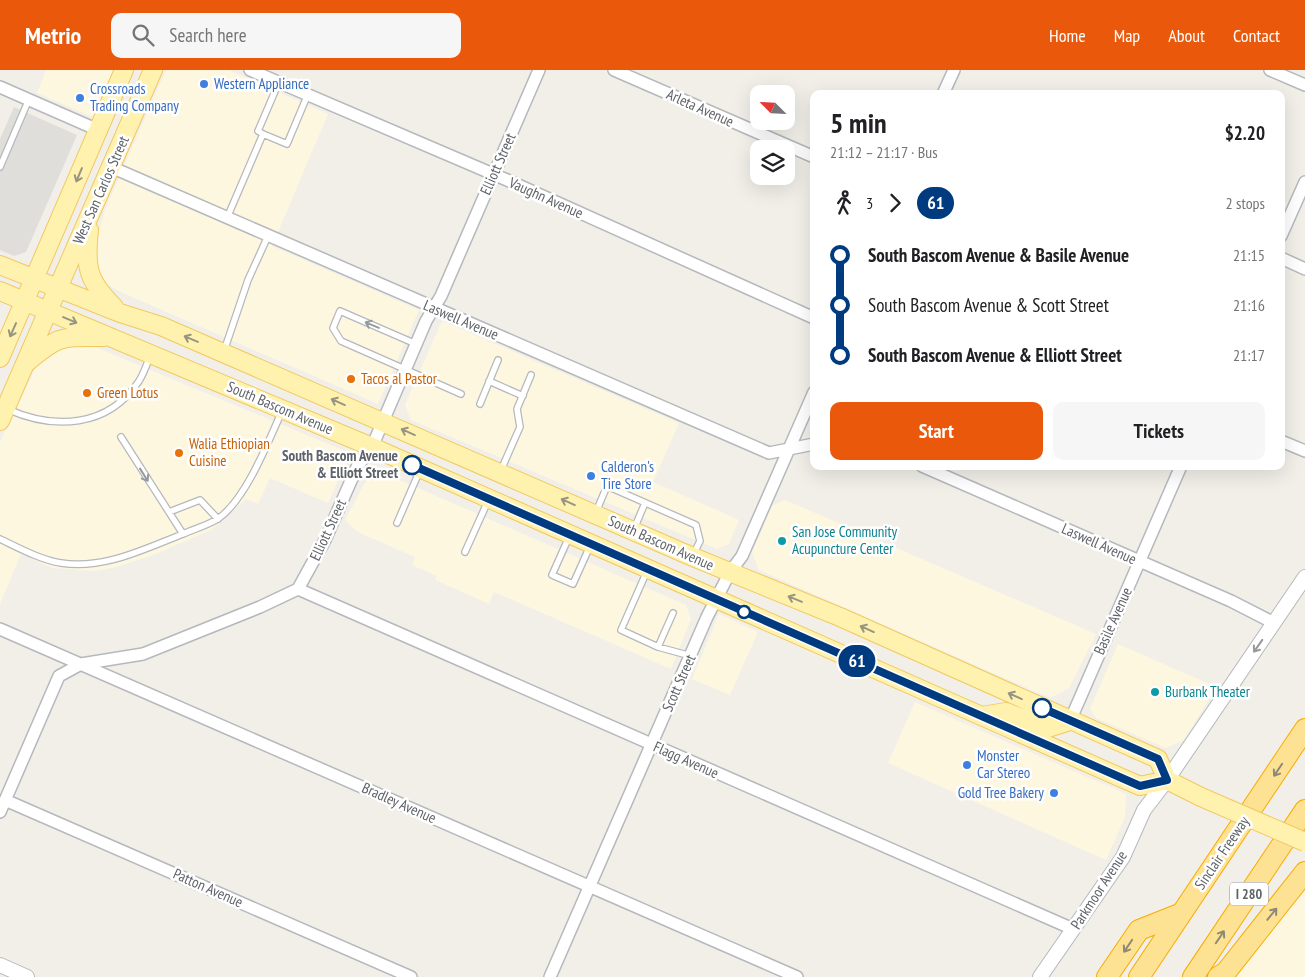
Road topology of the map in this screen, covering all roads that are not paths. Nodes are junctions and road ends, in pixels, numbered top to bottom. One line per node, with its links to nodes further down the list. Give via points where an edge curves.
1 (124, 70): 14 (main road, West San Carlos Street)
2 (153, 70): 18 (main road, West San Carlos Street)
3 (250, 70): 8 (street, Vaughn Avenue)
4 (539, 70): 19 (street, Elliott Street)
5 (614, 70): 16 (street, Arleta Avenue)
6 (954, 70): 11 (street)
7 (1270, 70): 9 (street)
8 (279, 82): 12 (street, Vaughn Avenue); 15 (lane, via 258,131)
9 (1305, 85)
10 (0, 87): 13 (street)
11 (945, 90)
12 (308, 94): 15 (lane, via 288,144); 19 (street, Vaughn Avenue)
13 (29, 100): 14 (street); 17 (lane)
14 (98, 130): 28 (main road, West San Carlos Street, one-way to 28)
15 (263, 134): 22 (lane)
16 (810, 155)
17 (0, 167)
18 (111, 167): 21 (main road, West San Carlos Street); 22 (street, Laswell Avenue)
19 (493, 174): 32 (street, Elliott Street); 35 (street, Vaughn Avenue)
20 (1305, 182): 23 (street)
21 (90, 214): 29 (main road, West San Carlos Street); 34 (main road, via 87,269 97,290)
22 (227, 218): 24 (street, Laswell Avenue)
23 (1285, 227)
24 (268, 236): 32 (street, Laswell Avenue); 38 (lane, via 248,280)
25 (1285, 260): 27 (street)
26 (0, 265): 28 (main road, South Bascom Avenue)
27 (1305, 268)
28 (34, 279): 29 (main road, South Bascom Avenue); 31 (main road, West San Carlos Street)
29 (58, 288): 33 (main road, West San Carlos Street); 34 (main road, South Bascom Avenue)
30 (0, 291): 31 (main road, South Bascom Avenue)
31 (25, 301): 33 (main road, South Bascom Avenue); 40 (main road, West San Carlos Street, one-way to 40)
32 (433, 309): 37 (street, Elliott Street); 57 (street, Laswell Avenue, via 769,453)
33 (48, 310): 36 (main road, South Bascom Avenue, one-way to 36); 42 (main road, West San Carlos Street)
34 (120, 313): 38 (main road, South Bascom Avenue, one-way to 34, via 161,326)
35 (810, 316)
36 (112, 338): 39 (main road, South Bascom Avenue); 42 (main road, via 66,337 55,340)
37 (416, 344): 43 (street, Elliott Street); 43 (lane, one-way to 43, via 340,311 333,328 340,341)
38 (223, 353): 52 (main road, South Bascom Avenue, one-way to 38)
39 (151, 354): 50 (main road, South Bascom Avenue); 51 (lane, via 132,390 112,407 88,419 48,423)
40 (0, 358)
41 (498, 360): 45 (lane)
42 (24, 365): 51 (main road, West San Carlos Street)
43 (406, 369): 46 (lane); 52 (street, Elliott Street)
44 (531, 375): 47 (lane)
45 (489, 381): 47 (lane); 49 (lane)
46 (461, 394)
47 (523, 396): 62 (lane, via 517,409 520,427)
48 (810, 401): 57 (street, Scott Street)
49 (480, 404)
50 (283, 409): 56 (main road, South Bascom Avenue); 67 (lane, via 256,470)
51 (2, 415)
52 (383, 421): 56 (street, Elliott Street); 62 (main road, South Bascom Avenue, one-way to 52)
53 (121, 437): 65 (lane, one-way to 65)
54 (1285, 442): 58 (street)
55 (810, 445): 57 (street, Laswell Avenue)
56 (372, 448): 59 (main road, South Bascom Avenue); 80 (street, Elliott Street, via 357,467 325,540)
57 (788, 450): 78 (street, Scott Street, via 742,556)
58 (1305, 451)
59 (420, 469): 63 (main road, South Bascom Avenue); 68 (lane)
60 (931, 470): 76 (street, Laswell Avenue)
61 (1179, 470): 76 (street, Basile Avenue)
62 (500, 472): 66 (main road, South Bascom Avenue, one-way to 62)
63 (488, 499): 71 (main road, South Bascom Avenue); 74 (lane)
64 (646, 503): 66 (lane, via 607,486); 69 (lane); 75 (lane, via 696,525 700,541)
65 (169, 512): 67 (lane, via 200,500); 70 (lane)
66 (596, 514): 69 (main road, South Bascom Avenue)
67 (218, 519): 70 (lane)
68 (397, 523)
69 (634, 531): 75 (main road, South Bascom Avenue)
70 (183, 534): 72 (lane, via 93,565 60,563)
71 (570, 535): 73 (main road, South Bascom Avenue); 73 (lane, via 552,575 573,584)
72 (0, 539)
73 (591, 544): 77 (main road, South Bascom Avenue)
74 (466, 552)
75 (692, 557): 78 (main road, South Bascom Avenue)
76 (1139, 562): 83 (street, Laswell Avenue); 89 (street, Basile Avenue)
77 (648, 569): 81 (main road, South Bascom Avenue); 85 (lane, via 621,630)
78 (730, 572): 81 (street, Scott Street); 89 (main road, South Bascom Avenue, one-way to 78, via 840,617)
79 (1305, 577): 83 (street, Parkmoor Avenue)
80 (298, 589): 87 (street, via 143,654); 91 (street, Flagg Avenue)
81 (717, 600): 86 (street, Scott Street); 88 (main road, South Bascom Avenue)
82 (673, 613): 85 (lane)
83 (1274, 623): 92 (street, Parkmoor Avenue, one-way to 92)
84 (0, 629): 87 (street, Bradley Avenue)
85 (658, 647): 86 (lane)
86 (690, 656): 91 (street, Scott Street)
87 (81, 664): 93 (street, via 59,676); 98 (street, Bradley Avenue)
88 (982, 716): 89 (main road, via 1006,712 1048,728); 92 (main road, South Bascom Avenue, via 1140,786)
89 (1070, 721): 92 (main road, South Bascom Avenue, via 1158,759)
90 (1305, 729): 99 (highway, Sinclair Freeway, one-way to 99)
91 (652, 745): 98 (street, Scott Street); 100 (street, Flagg Avenue)
92 (1167, 780): 96 (main road, bridge); 100 (street, Parkmoor Avenue, via 1144,810 1123,857)
93 (5, 800): 95 (street); 103 (street, Patton Avenue)
94 (1305, 810): 109 (highway, I 280, one-way to 94)
95 (0, 812)
96 (1305, 842)
97 (1305, 872): 110 (highway, one-way to 97, via 1226,972)
98 (590, 886): 104 (street, Scott Street); 105 (street, Bradley Avenue)
99 (1182, 913): 107 (highway, one-way to 107, via 1139,930); 108 (highway, Sinclair Freeway)
100 (1073, 930): 106 (street, Parkmoor Avenue)
101 (0, 965): 102 (street)
102 (26, 977)
103 (411, 977)
104 (550, 977)
105 (797, 977)
106 (1040, 977)
107 (1107, 977)
108 (1139, 977)
109 (1193, 977)
110 (1218, 977)

